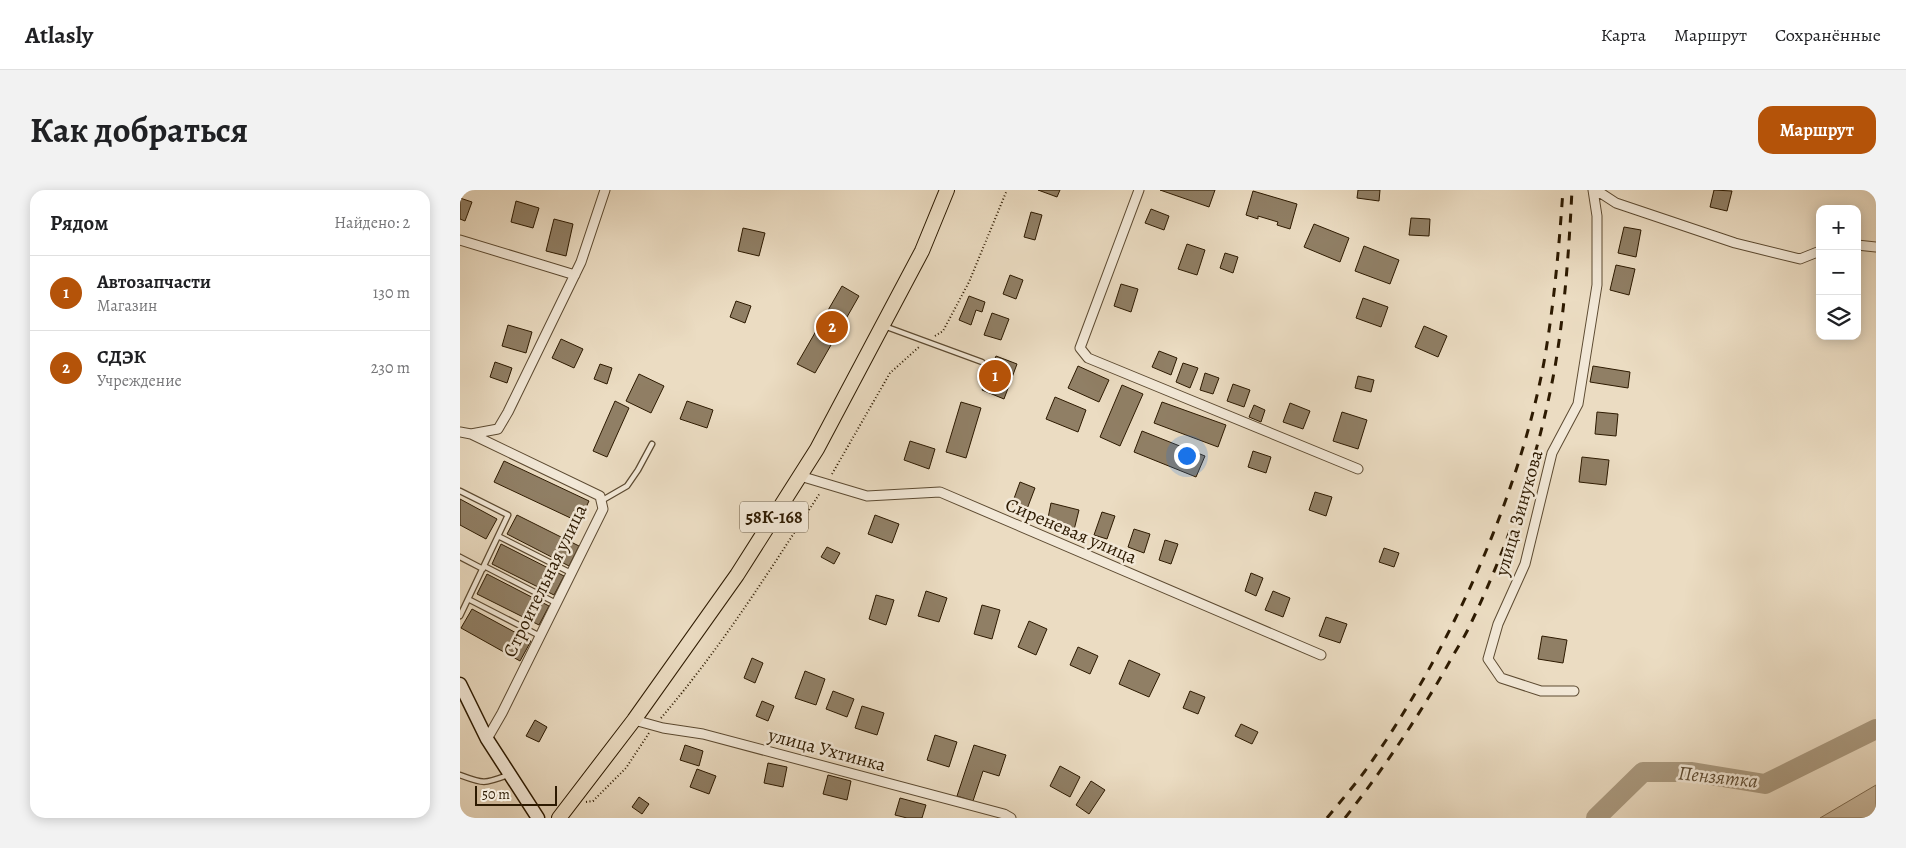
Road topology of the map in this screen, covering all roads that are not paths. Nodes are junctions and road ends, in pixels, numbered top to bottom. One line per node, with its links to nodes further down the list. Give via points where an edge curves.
1 (605, 190): 9 (street)
2 (947, 190): 10 (main road, 58К-168, via 922,251)
3 (1139, 190): 15 (street, via 1080,348 1088,358)
4 (1595, 190): 8 (street, via 1616,202 1735,243 1800,259); 29 (street, улица Зинукова, via 1597,285 1578,404 1552,453 1525,564 1498,624 1488,659 1501,678 1541,691)
5 (460, 240): 9 (street)
6 (1861, 245): 7 (street)
7 (1876, 247)
8 (1816, 253)
9 (575, 274): 13 (street, via 498,429)
10 (883, 325): 11 (lane); 16 (main road, 58К-168)
11 (982, 362)
12 (460, 432): 13 (street, Строительная улица)
13 (471, 434): 18 (street, Строительная улица, via 600,496)
14 (652, 444): 18 (lane, via 627,486)
15 (1358, 469)
16 (800, 476): 27 (street, Сиреневая улица, via 867,496 940,492); 30 (main road, 58К-168, via 737,575)
17 (460, 491): 19 (lane, via 508,515)
18 (601, 501): 22 (street, Строительная улица, via 603,509)
19 (498, 536): 21 (lane); 22 (lane)
20 (460, 557): 21 (lane)
21 (483, 567): 23 (lane); 24 (lane)
22 (571, 573): 24 (street, Строительная улица)
23 (468, 599): 25 (lane); 26 (lane)
24 (556, 603): 26 (street, Строительная улица)
25 (460, 616)
26 (540, 636): 31 (street, Строительная улица)
27 (1322, 655)
28 (460, 684): 31 (street)
29 (1574, 691)
30 (634, 720): 35 (main road, 58К-168); 36 (street, улица Ухтинка, via 703,734)
31 (487, 739): 32 (street)
32 (510, 774): 33 (lane, via 480,783); 34 (street)
33 (460, 775)
34 (538, 818)
35 (559, 818)
36 (1011, 818)

